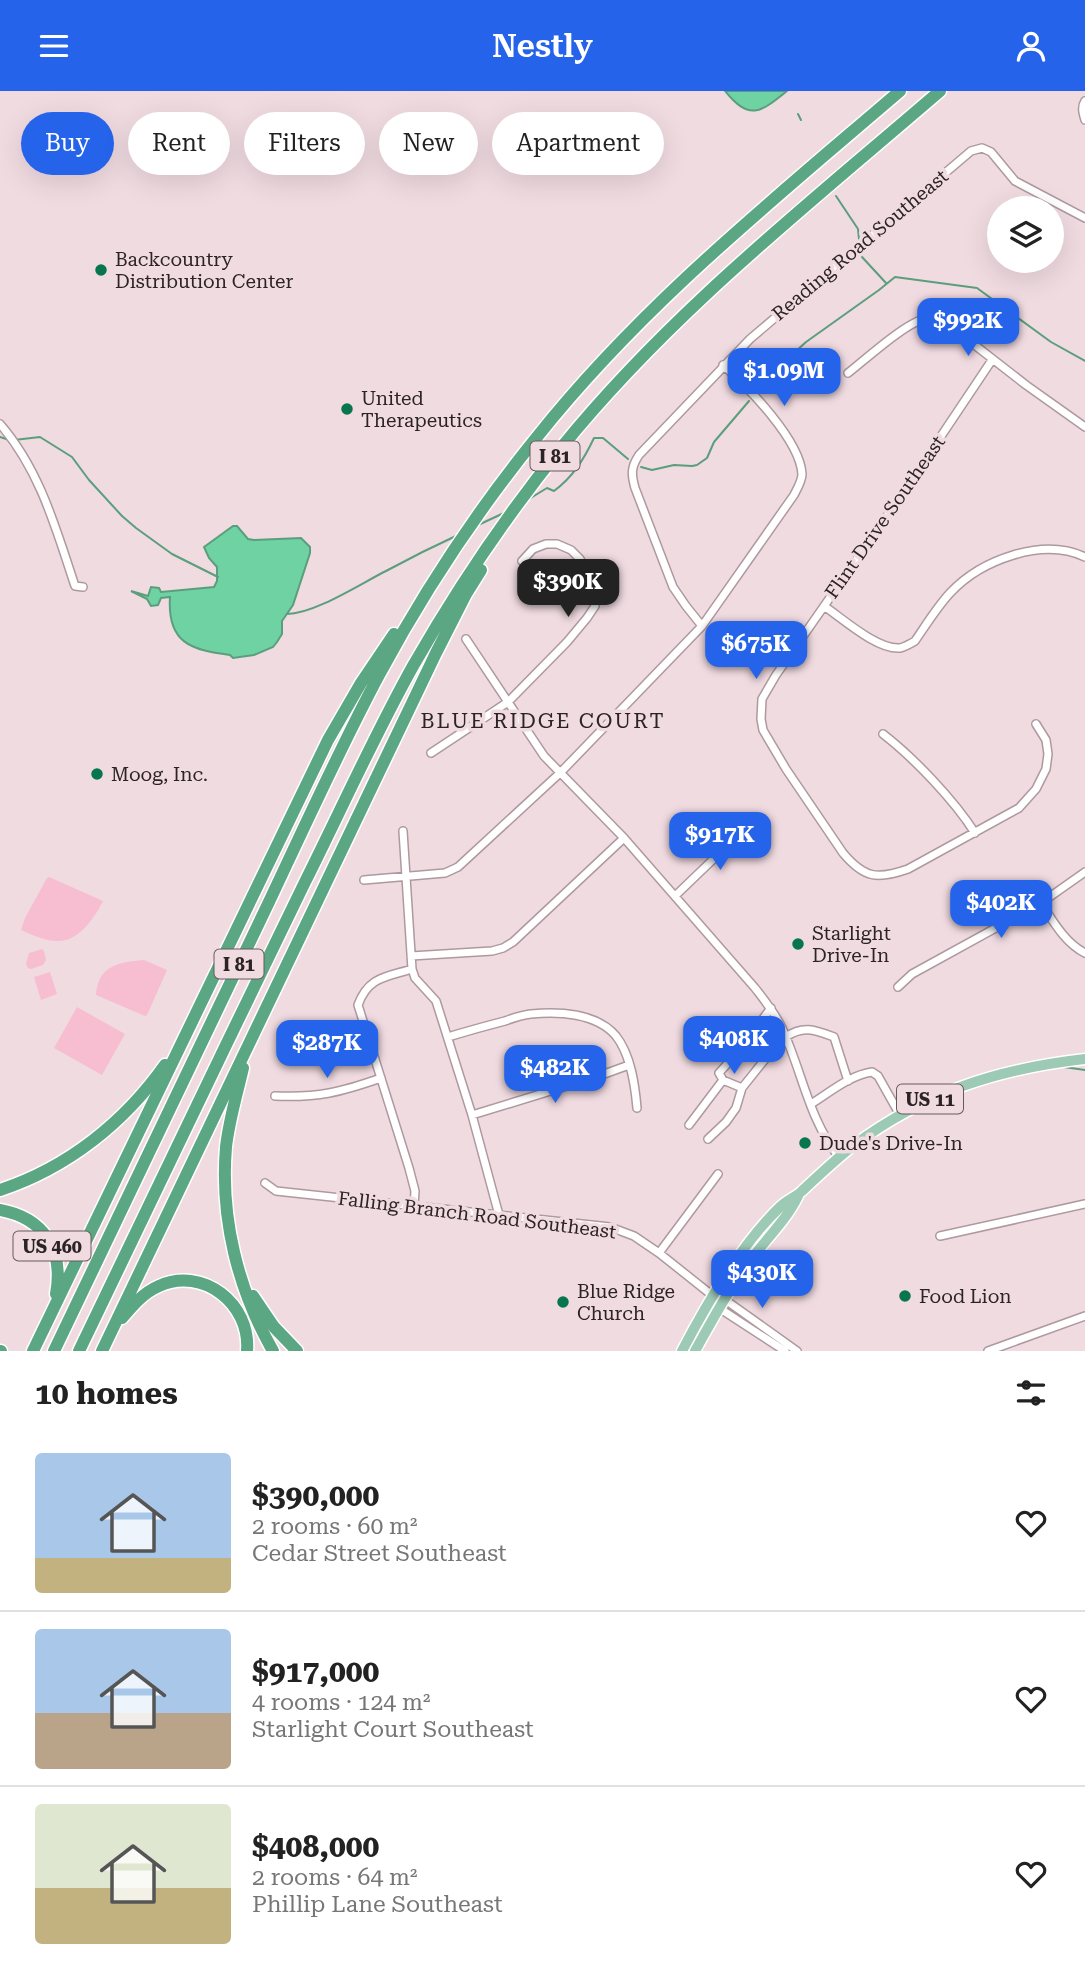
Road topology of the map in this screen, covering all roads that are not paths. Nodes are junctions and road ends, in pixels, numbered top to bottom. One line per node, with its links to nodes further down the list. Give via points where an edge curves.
1 (900, 91): 14 (highway, I 81, via 687,276 612,350 520,458)
2 (940, 91): 9 (highway, I 81, via 700,299)
3 (1085, 101): 4 (street)
4 (1085, 120)
5 (1085, 218): 7 (street, Reading Road Southeast, via 1015,181 991,152 982,148 971,151)
6 (992, 360): 8 (street, via 949,325 929,318 906,328); 11 (street); 16 (street, Flint Drive Southeast)
7 (723, 365): 17 (street, Reading Road Southeast, via 639,455 631,474 673,586); 17 (street, via 769,411 798,458 802,477)
8 (848, 373)
9 (603, 399): 41 (highway, via 466,594); 72 (highway, I 81, via 498,531 413,667)
10 (0, 424): 15 (street, via 34,472 75,586)
11 (1085, 428)
12 (1085, 557): 16 (street, via 1063,550 1040,551 995,562 951,592 915,641 899,648 883,645)
13 (522, 561): 19 (street, via 546,544 571,550 596,594 595,606)
14 (430, 586): 38 (highway, via 377,658 328,740); 70 (highway, I 81, via 352,728)
15 (83, 587)
16 (824, 606): 26 (street, Flint Drive Southeast, via 762,699 763,730 786,769 843,853 865,874 891,875 908,869)
17 (702, 625): 23 (street)
18 (466, 639): 19 (street)
19 (508, 702): 22 (street); 23 (street)
20 (1035, 724): 26 (street, Flint Drive Southeast, via 1046,740 1048,754 1036,789 1020,808)
21 (883, 734): 26 (street, via 948,797)
22 (431, 753)
23 (560, 773): 27 (street); 29 (street, via 458,867 445,873)
24 (734, 827): 31 (street, via 726,847)
25 (403, 831): 29 (street)
26 (975, 833)
27 (624, 838): 31 (street); 34 (street, via 503,948)
28 (1085, 872): 32 (street)
29 (405, 876): 30 (street); 34 (street)
30 (364, 880)
31 (675, 896): 37 (street)
32 (1041, 903): 33 (street, via 1065,937); 36 (street, via 912,974)
33 (1085, 953)
34 (411, 956): 35 (street)
35 (412, 969): 39 (street, via 436,1001); 44 (street, via 375,981 363,991 358,1005)
36 (898, 987)
37 (771, 1008): 40 (street); 45 (street, via 719,1073)
38 (187, 1033): 58 (highway, via 143,1094 101,1135 53,1168); 67 (highway)
39 (447, 1037): 43 (street, via 529,1014 562,1013 605,1026 616,1036); 51 (street)
40 (786, 1039): 46 (street, via 804,1029 834,1038); 47 (street); 49 (street)
41 (247, 1047): 65 (highway, via 226,1149 226,1199); 69 (highway)
42 (1085, 1059): 52 (main road, US 11, via 996,1074)
43 (629, 1065): 50 (street); 51 (street)
44 (381, 1077): 48 (street, via 318,1096); 60 (street, via 415,1191)
45 (723, 1080): 47 (street); 53 (street)
46 (848, 1081): 49 (street); 52 (street, via 872,1072)
47 (742, 1088): 54 (street, via 736,1108)
48 (275, 1096)
49 (811, 1104): 55 (street)
50 (637, 1108)
51 (472, 1115): 62 (street)
52 (900, 1115): 55 (main road, US 11)
53 (689, 1125)
54 (708, 1139)
55 (839, 1157): 66 (main road, US 11, via 800,1193)
56 (718, 1174): 64 (street)
57 (265, 1183): 60 (street, Falling Branch Road Southeast, via 276,1191)
58 (0, 1190)
59 (1085, 1204): 63 (street)
60 (414, 1206): 62 (street, Falling Branch Road Southeast)
61 (0, 1210): 67 (highway, US 460, via 30,1220 50,1241 58,1269)
62 (499, 1215): 64 (street, Falling Branch Road Southeast, via 610,1227)
63 (940, 1236)
64 (659, 1253): 66 (street, Falling Branch Road Southeast)
65 (237, 1265): 75 (highway, via 246,1297); 76 (highway, via 274,1327)
66 (719, 1301): 77 (main road, US 11); 78 (main road, US 11); 79 (street); 80 (street)
67 (52, 1311): 71 (highway, US 460)
68 (1085, 1316): 81 (street)
69 (111, 1332): 73 (highway); 74 (highway, via 150,1290 187,1280 217,1290 232,1303 245,1326)
70 (56, 1348)
71 (33, 1351)
72 (79, 1351)
73 (102, 1351)
74 (247, 1351)
75 (273, 1351)
76 (297, 1351)
77 (682, 1351)
78 (695, 1351)
79 (785, 1351)
80 (797, 1351)
81 (988, 1351)

